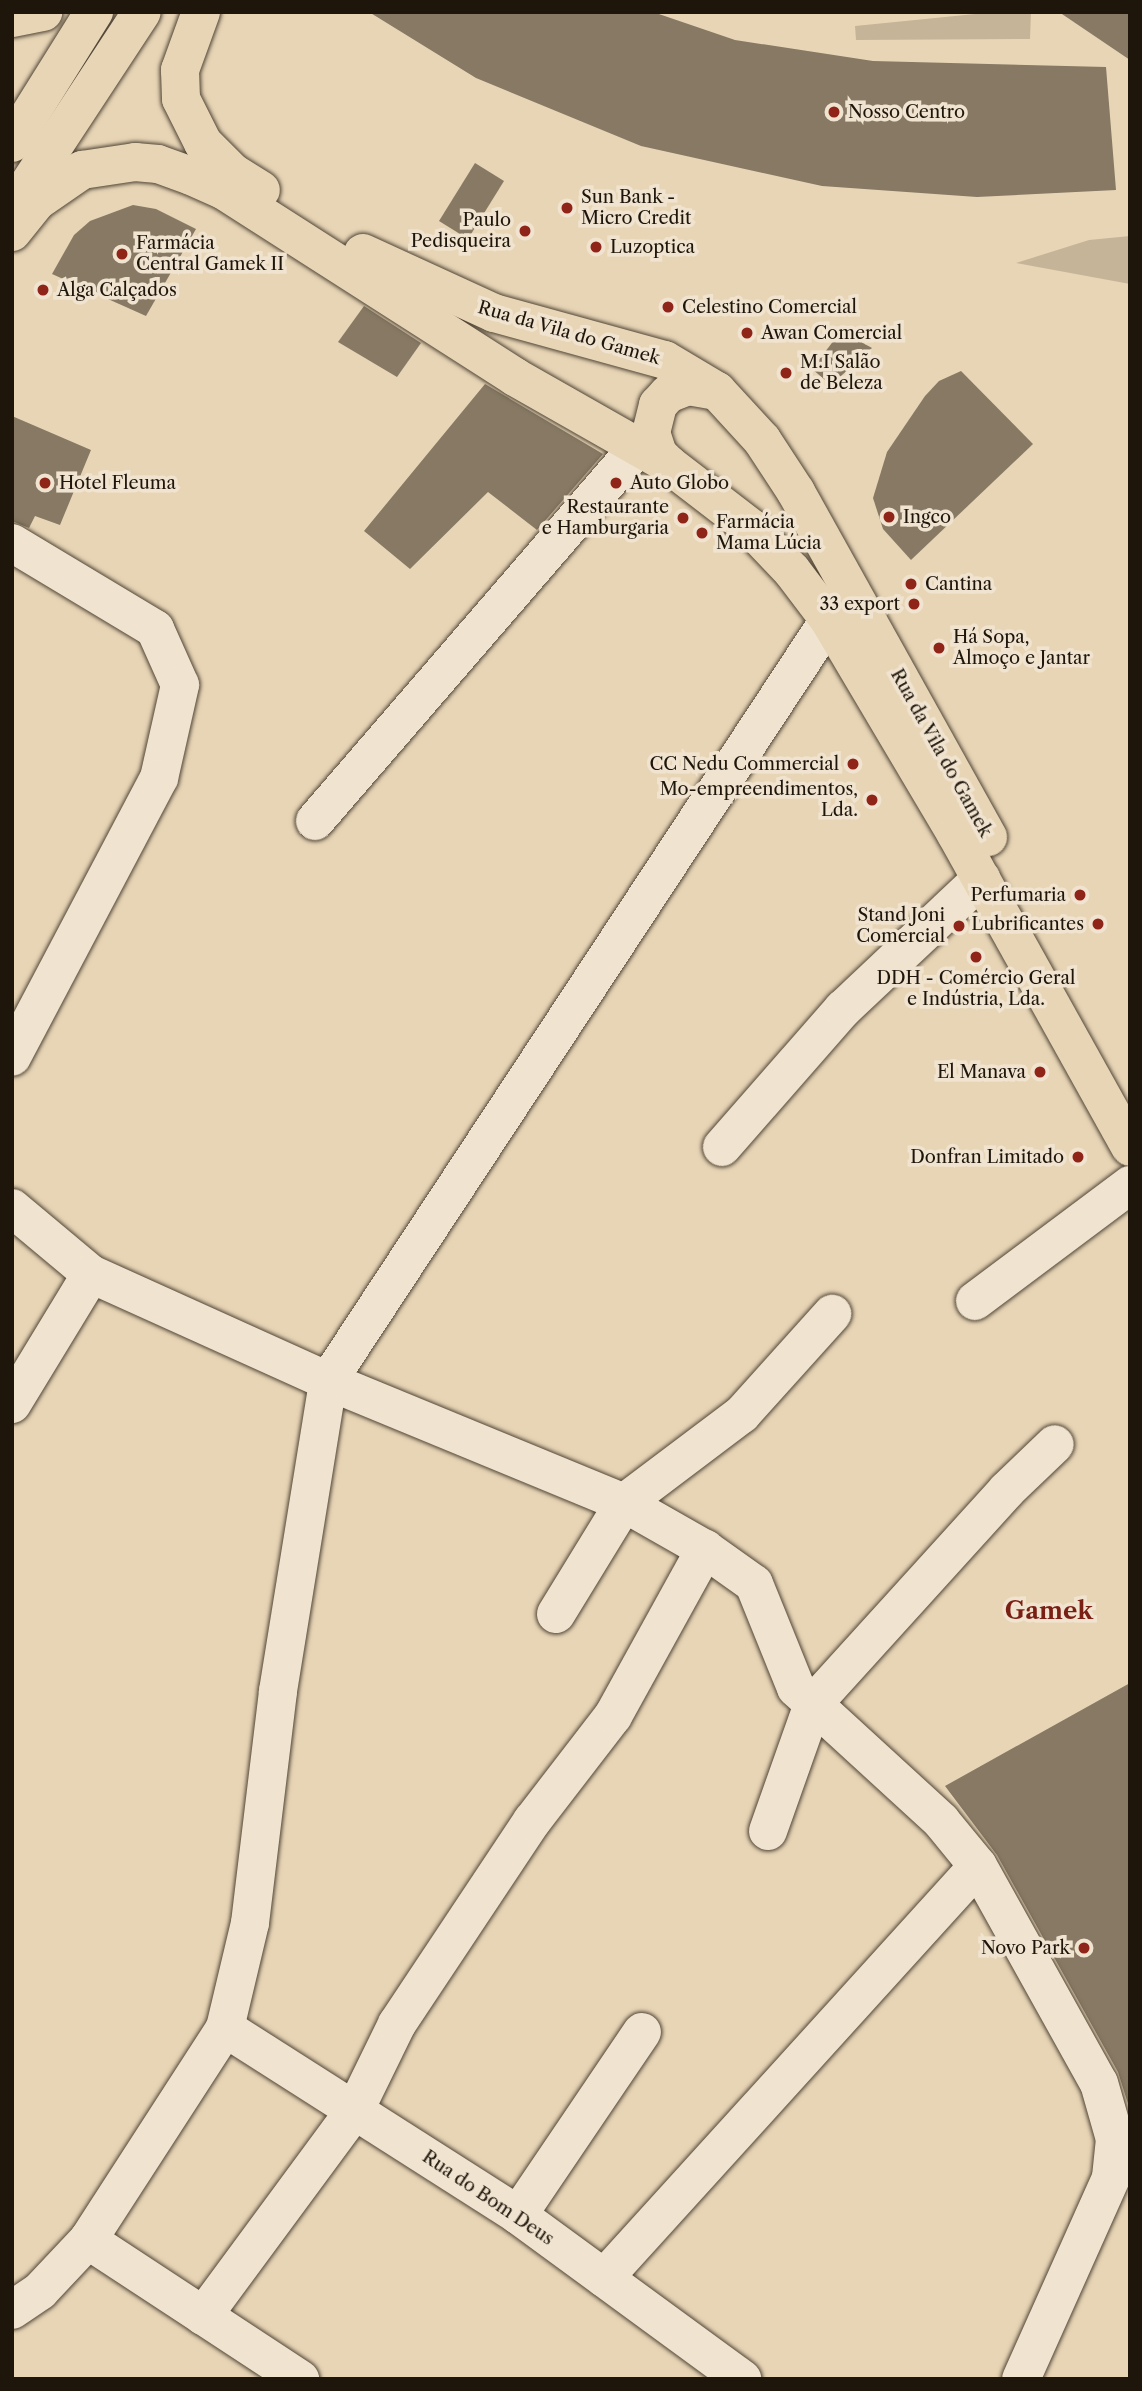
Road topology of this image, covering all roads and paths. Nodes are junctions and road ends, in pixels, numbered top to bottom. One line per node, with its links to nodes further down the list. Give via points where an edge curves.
1 (43, 12): 5 (main road)
2 (94, 12): 6 (main road)
3 (142, 12): 7 (main road)
4 (201, 12): 9 (main road, Rua da Vila do Gamek, via 188,37 180,70 181,99 203,143 232,172 426,285 515,320 665,360)
5 (12, 18)
6 (12, 144)
7 (12, 210)
8 (12, 232): 10 (main road, Rua da Vila do Gamek, via 61,181 82,170 135,162 158,164 223,190 515,376)
9 (717, 391): 10 (main road, via 688,386 658,405 651,433 658,454); 16 (main road, Rua da Vila do Gamek, via 756,432 796,492)
10 (653, 456): 12 (main road, Rua da Vila do Gamek, via 751,528); 13 (street)
11 (12, 543): 15 (street, via 155,629 180,685 159,778)
12 (829, 620): 14 (main road, Rua da Vila do Gamek); 24 (street)
13 (315, 821)
14 (981, 879): 17 (street, via 842,1009); 18 (main road, Rua da Vila do Gamek)
15 (12, 1057)
16 (1130, 1093)
17 (722, 1147)
18 (1130, 1147)
19 (1130, 1185): 22 (street)
20 (12, 1208): 21 (street)
21 (91, 1274): 24 (street); 25 (street)
22 (975, 1301)
23 (832, 1314): 27 (street, via 743,1414)
24 (328, 1381): 27 (street); 33 (street, via 278,1690 250,1923)
25 (12, 1404)
26 (1055, 1444): 30 (street, via 1007,1490)
27 (624, 1503): 28 (street); 29 (street)
28 (705, 1549): 30 (street, via 754,1584 796,1688); 35 (street, via 613,1716 533,1821 397,2024)
29 (556, 1614)
30 (813, 1704): 31 (street); 32 (street, via 941,1821)
31 (768, 1831)
32 (978, 1866): 38 (street); 43 (street, via 1086,2058 1115,2139 1111,2178)
33 (225, 2028): 35 (street, Rua do Bom Deus); 37 (street)
34 (642, 2032): 36 (street)
35 (355, 2110): 36 (street, Rua do Bom Deus); 40 (street)
36 (518, 2215): 38 (street, Rua do Bom Deus)
37 (88, 2240): 39 (street, via 40,2291); 40 (street)
38 (604, 2278): 42 (street, Rua do Bom Deus)
39 (12, 2310)
40 (203, 2316): 41 (street)
41 (300, 2379)
42 (743, 2379)
43 (1021, 2379)

